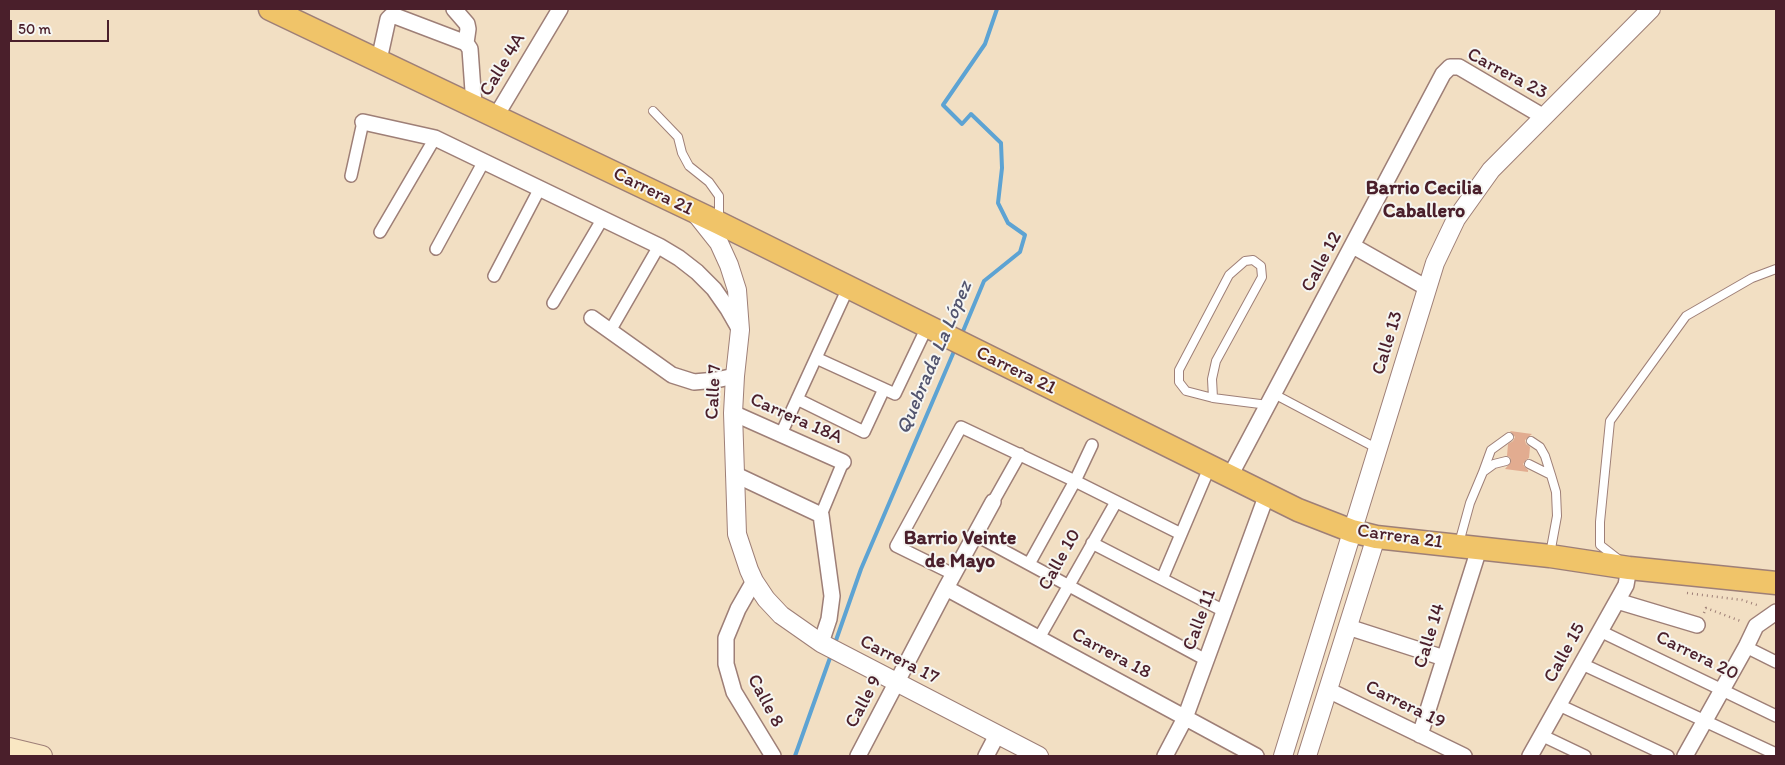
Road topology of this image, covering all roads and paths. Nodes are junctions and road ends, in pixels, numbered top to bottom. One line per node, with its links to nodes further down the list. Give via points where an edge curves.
1 (270, 9): 7 (main road, Carrera 21)
2 (454, 9): 6 (street, via 468,29)
3 (560, 9): 11 (street, Calle 4A)
4 (1652, 9): 12 (street, Calle 13)
5 (390, 13): 6 (street); 7 (street)
6 (466, 43): 9 (street, via 470,49)
7 (379, 60): 9 (main road, Carrera 21)
8 (1450, 67): 12 (street, Carrera 23, via 1458,67); 23 (street, Calle 12, via 1443,74)
9 (474, 105): 11 (main road, Carrera 21)
10 (653, 111): 20 (lane, via 678,137 689,166 709,182 719,196)
11 (496, 116): 18 (main road, Carrera 21)
12 (1544, 117): 28 (street, Calle 13, via 1491,170 1456,219)
13 (363, 122): 14 (street); 16 (street)
14 (436, 138): 15 (street); 21 (street)
15 (484, 161): 17 (street); 24 (street)
16 (351, 176)
17 (540, 188): 19 (street); 26 (street)
18 (695, 213): 20 (main road, Carrera 21); 32 (street, Calle 7, via 719,243 729,265 737,290)
19 (603, 218): 22 (street); 29 (street)
20 (719, 223): 27 (main road, Carrera 21)
21 (380, 232)
22 (659, 246): 32 (street, via 698,272 714,289); 33 (street)
23 (1353, 246): 28 (street); 39 (street, Calle 12)
24 (436, 249)
25 (1776, 269): 68 (lane, via 1752,278 1686,316 1610,421 1600,544)
26 (494, 276)
27 (848, 288): 31 (main road, Carrera 21); 34 (street)
28 (1427, 288): 45 (street, Calle 13)
29 (553, 303)
30 (592, 318): 33 (street)
31 (927, 327): 36 (street); 50 (main road, Carrera 21)
32 (740, 330): 35 (street, Calle 7)
33 (610, 331): 35 (street, via 672,375 694,382)
34 (816, 358): 36 (street); 38 (street)
35 (735, 376): 40 (street, Calle 7)
36 (889, 391): 38 (street, via 864,432)
37 (1213, 398): 37 (lane, via 1186,391 1179,382 1179,370 1229,275 1245,261 1253,260 1261,266 1262,277 1216,361 1212,379); 39 (lane)
38 (797, 399): 41 (street)
39 (1272, 400): 45 (lane); 54 (street, Calle 12)
40 (733, 413): 41 (street, Carrera 18A); 52 (street, Calle 7)
41 (781, 434): 48 (street, Carrera 18A)
42 (1509, 437): 51 (lane, via 1491,450)
43 (1531, 441): 53 (lane, via 1540,447)
44 (1092, 445): 55 (street)
45 (1378, 448): 60 (street, Calle 13)
46 (1020, 454): 55 (street); 57 (street, Calle 9); 71 (street, Carrera 18, via 961,427 896,546)
47 (1506, 461): 51 (lane)
48 (843, 462): 59 (street)
49 (1529, 464): 53 (lane)
50 (1210, 466): 54 (main road, Carrera 21); 61 (street)
51 (1483, 472): 65 (lane, via 1470,503)
52 (734, 474): 59 (street); 70 (street, Calle 7, via 737,534)
53 (1551, 475): 66 (lane, via 1557,516)
54 (1230, 476): 56 (main road, Carrera 21)
55 (1075, 481): 58 (street); 67 (street)
56 (1267, 494): 60 (main road, Carrera 21); 76 (street, Calle 11)
57 (993, 502): 62 (street, Calle 9)
58 (1116, 502): 61 (street); 64 (street, Calle 10)
59 (821, 514): 83 (street, via 832,596)
60 (1352, 531): 63 (main road, Carrera 21); 108 (street, Calle 13)
61 (1181, 534): 69 (street)
62 (975, 535): 67 (street); 71 (street, Calle 9)
63 (1376, 537): 65 (main road, Carrera 21); 80 (street)
64 (1092, 543): 69 (street); 73 (street, Calle 10)
65 (1468, 547): 66 (main road, Carrera 21); 85 (street, Calle 14)
66 (1550, 556): 68 (main road, Carrera 21)
67 (1029, 564): 73 (street)
68 (1629, 568): 72 (main road, Carrera 21); 75 (street, Calle 15, via 1626,585)
69 (1162, 579): 76 (street)
70 (754, 581): 83 (street, Carrera 17, via 781,615); 102 (street, Calle 8, via 726,638 726,664 734,692)
71 (950, 581): 82 (street, Carrera 18); 89 (street, Calle 9)
72 (1776, 584)
73 (1069, 586): 82 (street, Calle 10); 86 (street)
74 (1684, 593): 77 (path, via 1742,600)
75 (1617, 601): 78 (street); 81 (street, Calle 15)
76 (1224, 611): 86 (street, Calle 11)
77 (1776, 612): 79 (street)
78 (1697, 625): 79 (path, via 1706,608)
79 (1756, 626): 84 (street)
80 (1348, 627): 85 (street); 90 (street)
81 (1600, 631): 88 (street, Calle 15); 91 (street, Carrera 20)
82 (1039, 638): 94 (street, Carrera 18)
83 (829, 647): 89 (street, Carrera 17)
84 (1746, 647): 87 (street); 91 (street)
85 (1444, 658): 97 (street, Calle 14)
86 (1206, 660): 94 (street, Calle 11)
87 (1776, 662)
88 (1582, 664): 92 (street, Calle 15); 95 (street)
89 (897, 683): 96 (street, Carrera 17); 103 (street, Calle 9)
90 (1328, 690): 97 (street, Carrera 19); 109 (street)
91 (1722, 690): 93 (street, Carrera 20); 95 (street)
92 (1559, 705): 98 (street, Calle 15); 113 (street)
93 (1776, 716)
94 (1186, 718): 106 (street, Calle 11); 107 (street, Carrera 18)
95 (1704, 721): 100 (street); 114 (street)
96 (997, 734): 104 (street); 105 (street, Carrera 17)
97 (1420, 735): 110 (street, Carrera 19)
98 (1541, 735): 111 (street, Calle 15); 112 (street)
99 (9, 748): 101 (main road)
100 (1776, 754)
101 (42, 756)
102 (773, 756)
103 (858, 756)
104 (986, 756)
105 (1039, 756)
106 (1164, 756)
107 (1256, 756)
108 (1283, 756)
109 (1307, 756)
110 (1464, 756)
111 (1530, 756)
112 (1585, 756)
113 (1668, 756)
114 (1685, 756)

